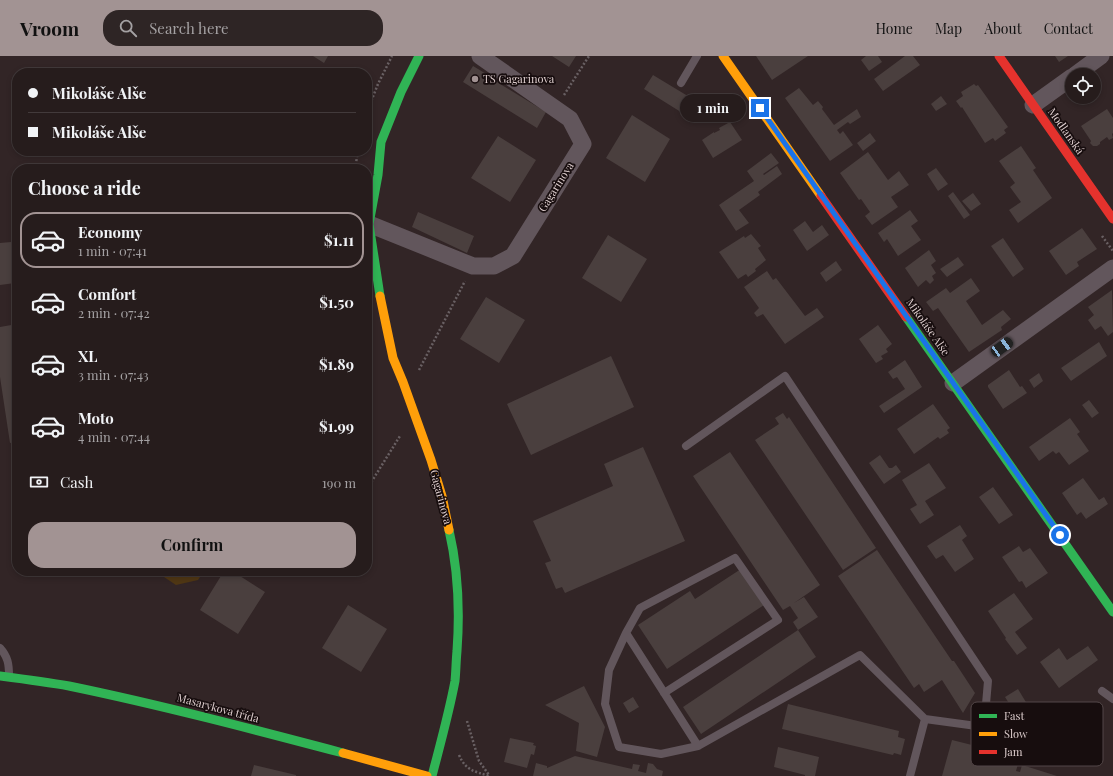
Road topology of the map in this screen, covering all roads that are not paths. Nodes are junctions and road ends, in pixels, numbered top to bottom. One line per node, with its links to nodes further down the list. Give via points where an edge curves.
1 (419, 56): 11 (street, Gagarinova, via 400,92 381,142)
2 (480, 56): 13 (street, Gagarinova, via 570,119 583,144 513,256 494,266 473,266)
3 (697, 56): 8 (lane)
4 (723, 56): 16 (street, Mikoláše Alše)
5 (999, 56): 10 (street, Modlanská)
6 (1101, 56): 7 (street)
7 (1085, 68)
8 (681, 82)
9 (1065, 82): 10 (street)
10 (1033, 105): 12 (street, Modlanská)
11 (372, 208)
12 (1113, 219)
13 (372, 225)
14 (372, 243): 30 (street, Gagarinova, via 393,358 431,460 453,546 459,624 455,680)
15 (1113, 268): 16 (street)
16 (953, 383): 18 (street, Mikoláše Alše)
17 (686, 446): 25 (lane, via 785,376 988,681)
18 (1113, 612)
19 (626, 633): 23 (lane); 23 (lane, via 640,608 735,558 778,620); 28 (lane, via 609,670 605,704 619,747 661,754)
20 (0, 648): 21 (lane, via 9,661)
21 (4, 676): 29 (street, Masarykova třída, via 150,703 384,767)
22 (1102, 691): 24 (lane)
23 (664, 693): 28 (lane)
24 (1113, 699)
25 (986, 702)
26 (925, 719): 27 (lane); 28 (lane, via 860,654); 31 (lane)
27 (971, 724)
28 (698, 746)
29 (428, 776)
30 (432, 776)
31 (910, 776)

